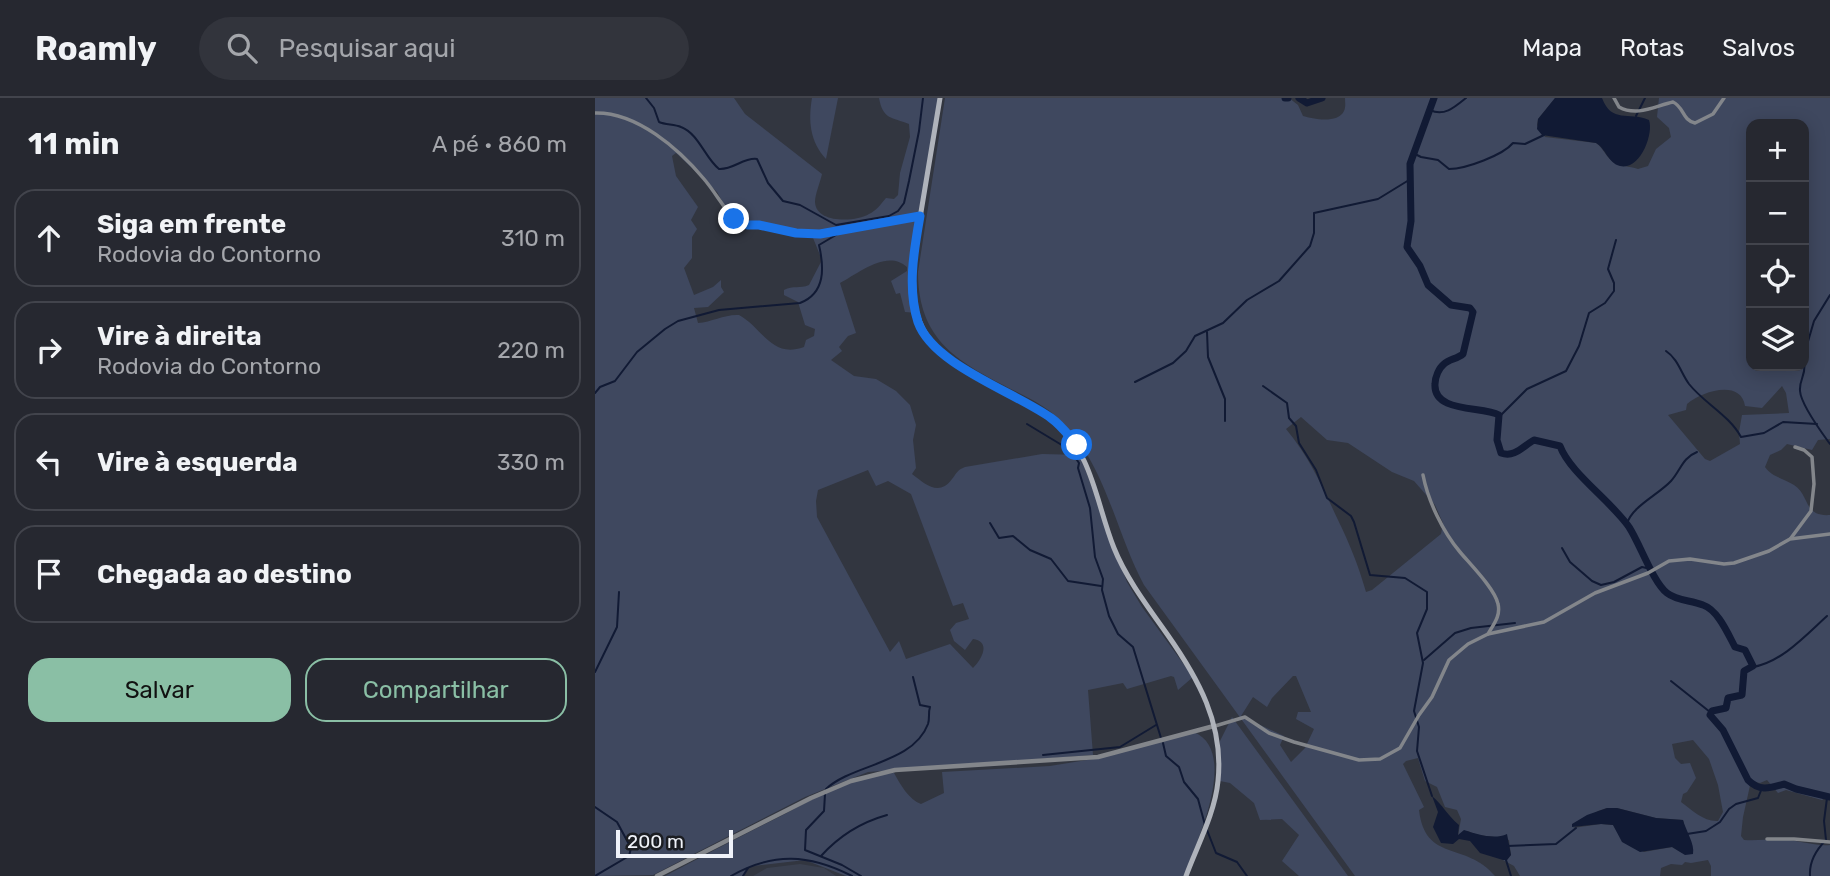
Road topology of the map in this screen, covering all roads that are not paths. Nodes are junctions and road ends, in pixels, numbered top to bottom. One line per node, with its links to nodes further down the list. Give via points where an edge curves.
1 (940, 98): 5 (main road)
2 (1614, 98): 3 (street, via 1619,107 1632,111 1673,102 1695,123 1713,114)
3 (1724, 98)
4 (595, 113): 5 (street, via 622,117 666,142 705,180 738,223 820,234)
5 (920, 216): 11 (main road, via 912,280 919,325 930,341 966,370 1054,419 1077,445 1114,549 1198,681)
6 (1794, 447): 9 (street, via 1812,457 1814,484 1811,511)
7 (1423, 475): 10 (street, via 1428,499 1455,546 1496,598 1498,614)
8 (1830, 534): 9 (street)
9 (1790, 539): 10 (street, via 1734,563 1676,559 1595,593 1544,622)
10 (1488, 634): 11 (street, via 1449,660 1400,748 1380,759 1359,760 1294,742 1245,717)
11 (1215, 726): 14 (street, via 1098,757 874,773 811,798); 15 (main road, via 1218,782)
12 (1767, 839): 13 (street)
13 (1830, 842)
14 (657, 876)
15 (1186, 876)

